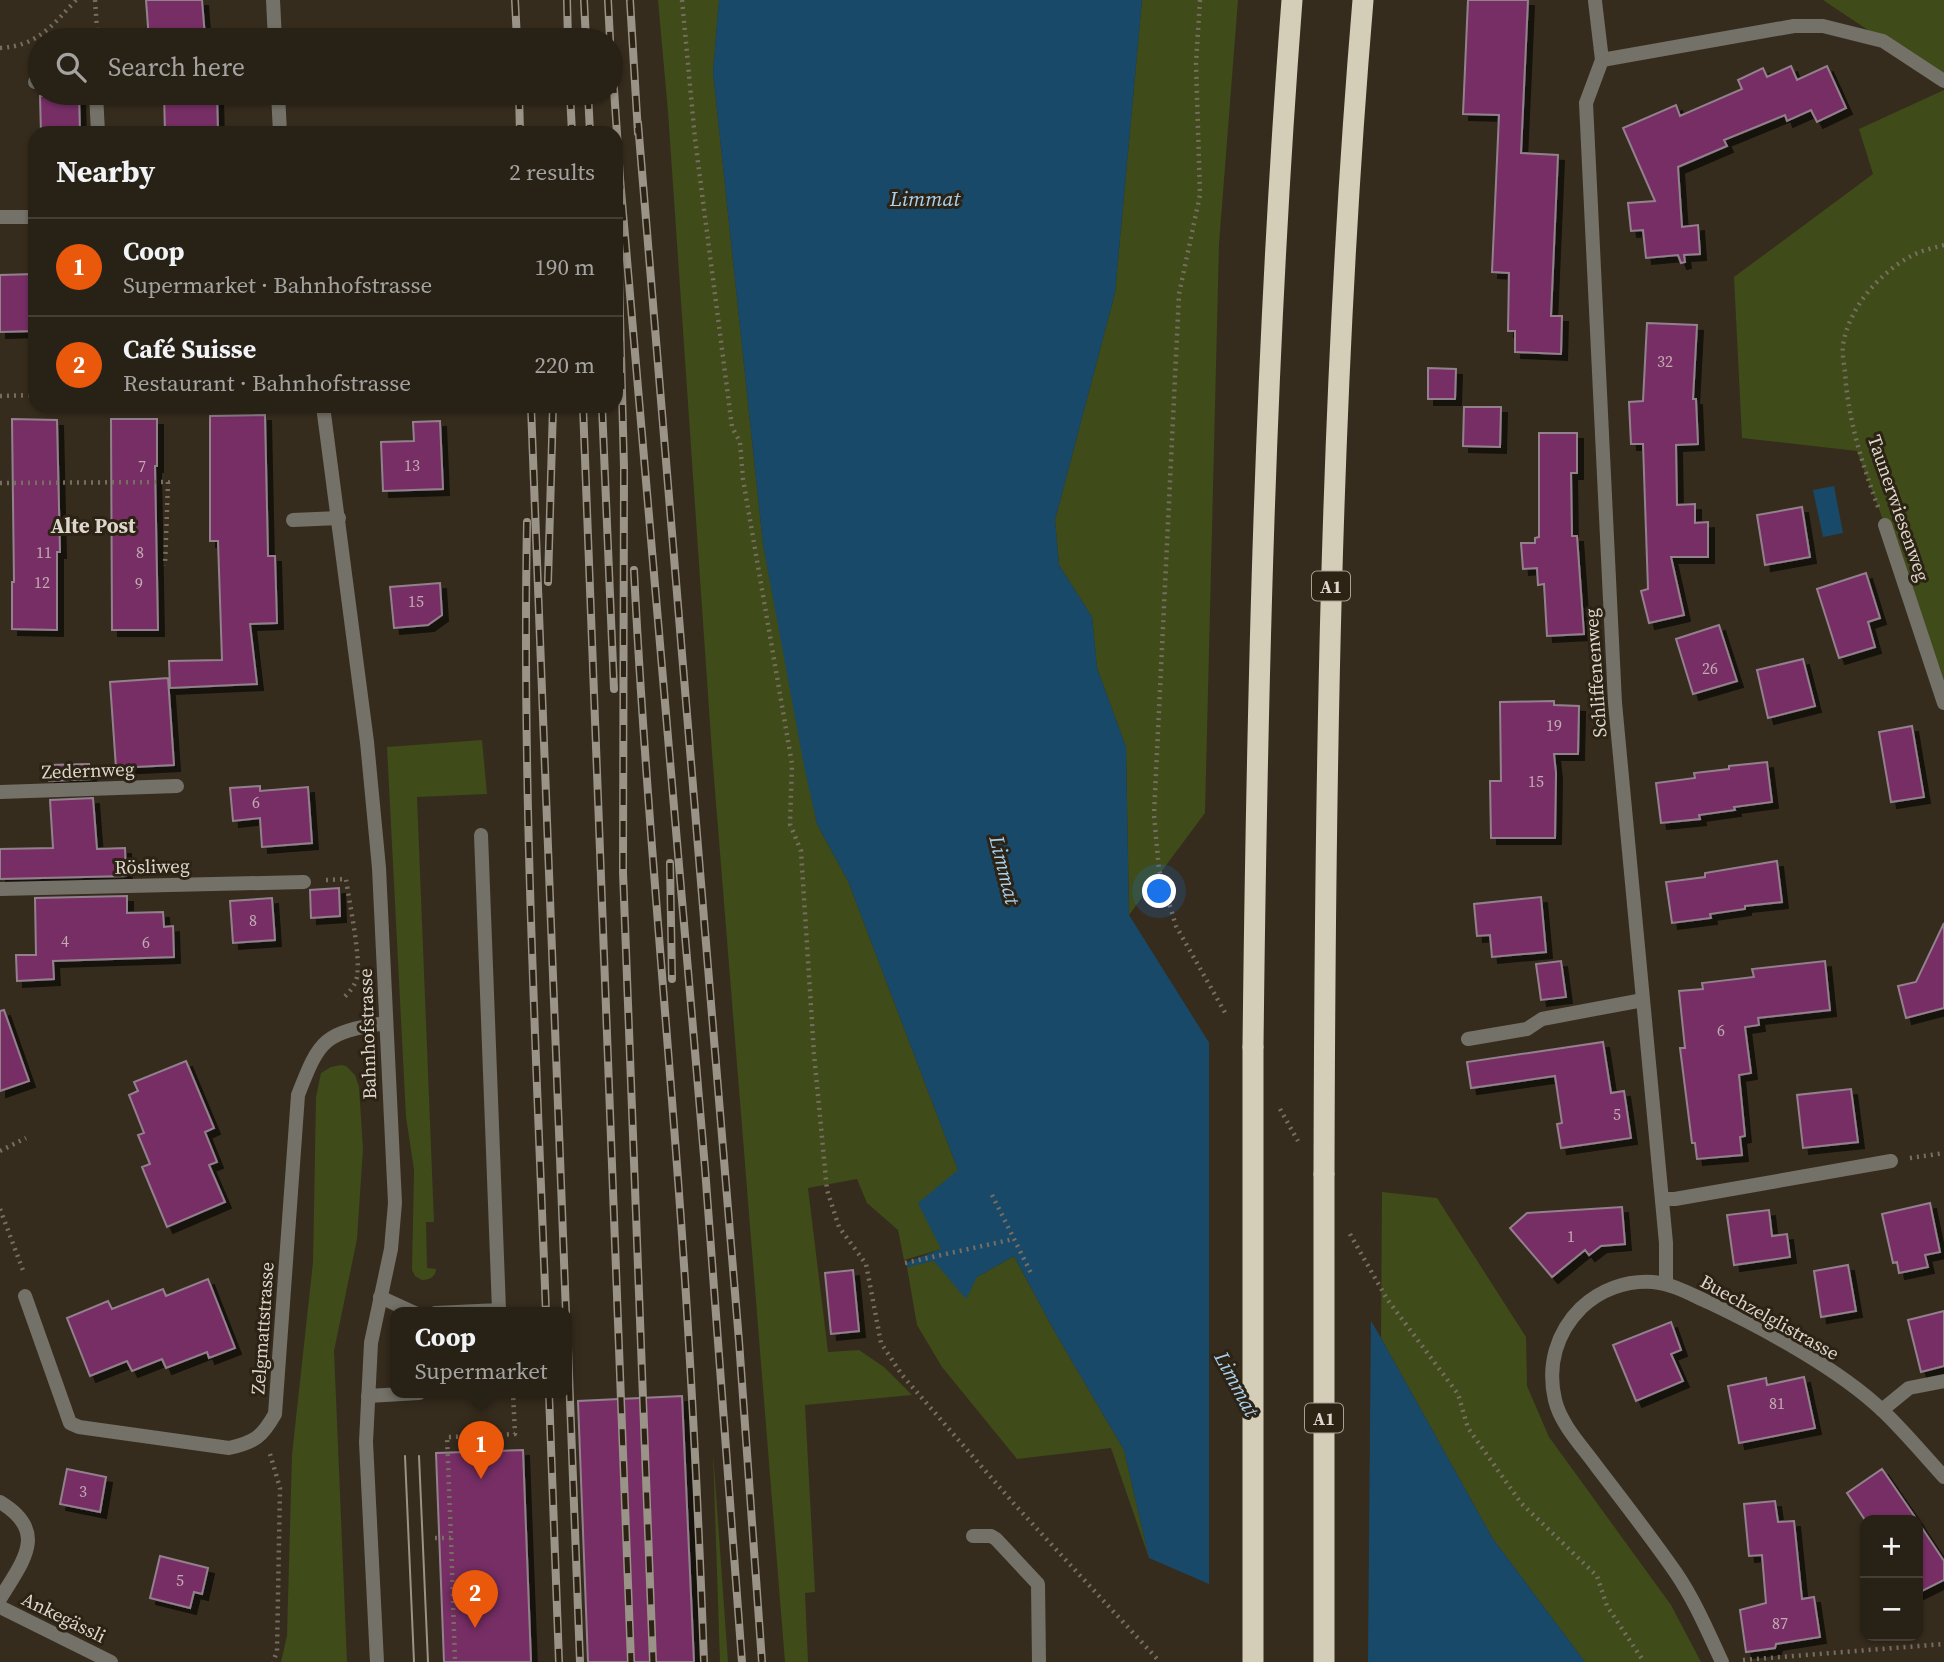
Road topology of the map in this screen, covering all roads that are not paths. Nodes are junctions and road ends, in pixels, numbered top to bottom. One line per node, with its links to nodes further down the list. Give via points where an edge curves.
1 (273, 0): 5 (street)
2 (1292, 0): 46 (highway, bridge, via 1266,421 1256,745)
3 (1363, 0): 47 (highway, A1, bridge, via 1346,241 1331,578)
4 (1595, 1): 6 (street, Schliffenenweg)
5 (274, 28)
6 (1602, 60): 7 (street, via 1794,26 1823,26 1883,41); 24 (street, Schliffenenweg, via 1586,103 1588,176 1615,703)
7 (1944, 81)
8 (97, 105): 10 (street)
9 (279, 105): 11 (street)
10 (98, 126)
11 (280, 126)
12 (0, 217): 13 (street)
13 (28, 217)
14 (324, 413): 15 (street, Bahnhofstrasse)
15 (339, 518): 16 (street); 25 (street, Bahnhofstrasse, via 377,843)
16 (293, 520)
17 (1885, 525): 18 (street, Taunerwiesenweg)
18 (1944, 702)
19 (177, 786): 20 (street, Zedernweg)
20 (0, 792)
21 (481, 835): 33 (street)
22 (304, 882): 23 (street, Rösliweg)
23 (0, 889)
24 (1643, 1000): 26 (street); 28 (street, Schliffenenweg)
25 (385, 1023): 30 (street, Zelgmattstrasse, via 343,1030 329,1039 313,1056 298,1095 275,1414 264,1433 250,1443 229,1448 70,1423); 31 (street, Bahnhofstrasse, via 395,1203)
26 (1468, 1039)
27 (1891, 1161): 28 (street)
28 (1662, 1199): 29 (street, Schliffenenweg)
29 (1666, 1284): 37 (street, Buechzelglistrasse, via 1766,1332 1852,1385); 48 (street, Buechzelglistrasse, via 1621,1285 1587,1302 1558,1339 1552,1387 1563,1419 1677,1573)
30 (25, 1296)
31 (380, 1297): 32 (street); 36 (street, Bahnhofstrasse)
32 (402, 1307)
33 (499, 1307)
34 (1944, 1381): 37 (street, via 1909,1388)
35 (390, 1395): 36 (street)
36 (368, 1396): 44 (street, Bahnhofstrasse, via 366,1442)
37 (1882, 1410): 38 (street, Buechzelglistrasse)
38 (1944, 1476)
39 (0, 1502): 41 (street, via 12,1510 29,1534 29,1549)
40 (973, 1536): 45 (street, via 996,1539 1038,1584)
41 (0, 1599)
42 (0, 1607): 43 (street, Ankegässli)
43 (111, 1662)
44 (377, 1662)
45 (1039, 1662)
46 (1253, 1662)
47 (1324, 1662)
48 (1722, 1662)

